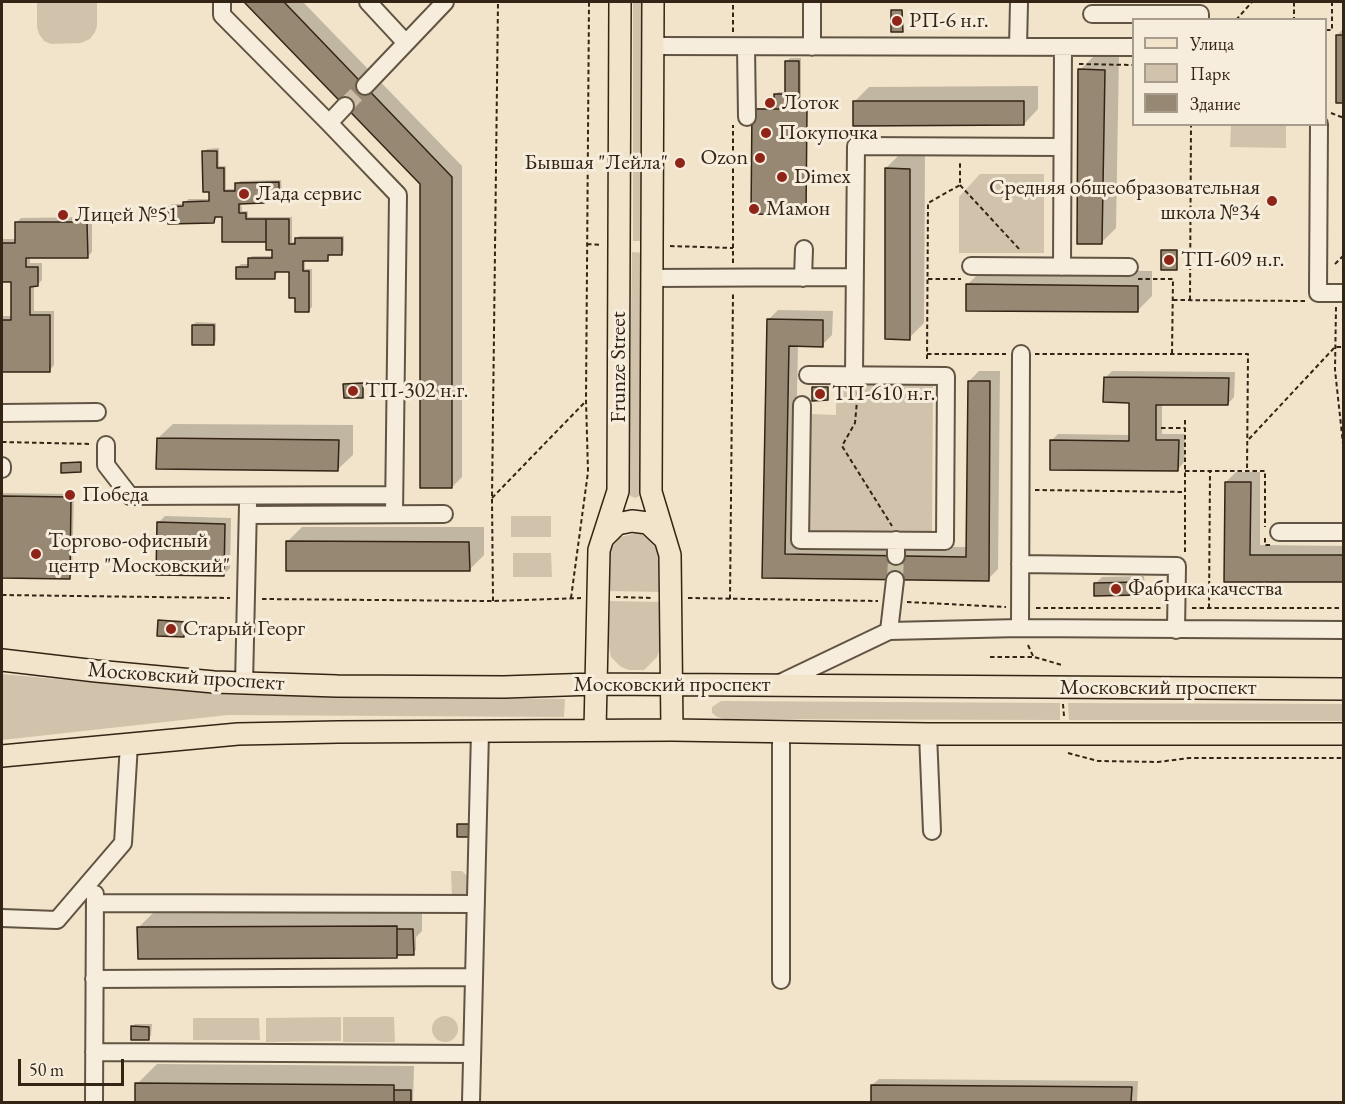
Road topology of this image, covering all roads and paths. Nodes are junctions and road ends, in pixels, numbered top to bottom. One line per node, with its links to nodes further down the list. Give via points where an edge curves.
1 (222, 2): 31 (street, via 222,15)
2 (368, 2): 19 (street)
3 (445, 2): 19 (street)
4 (498, 2): 80 (path)
5 (589, 2): 59 (path)
6 (620, 2): 75 (main road, Frunze Street)
7 (653, 2): 20 (main road, Frunze Street)
8 (733, 2): 22 (path)
9 (812, 2): 23 (street)
10 (1018, 2): 24 (street)
11 (1252, 2): 16 (path)
12 (1294, 2): 17 (path)
13 (1332, 2): 18 (path, via 1332,30)
14 (1092, 14): 15 (street, via 1200,14)
15 (1200, 18)
16 (1238, 18)
17 (1294, 18)
18 (1327, 30)
19 (405, 43): 26 (street)
20 (653, 46): 22 (street); 42 (main road, Frunze Street)
21 (1132, 46): 25 (street)
22 (739, 47): 23 (street); 29 (street)
23 (812, 47): 24 (street)
24 (1018, 47): 25 (street)
25 (1063, 47): 35 (street)
26 (364, 86)
27 (345, 106): 31 (street)
28 (1327, 111): 30 (path)
29 (740, 117): 45 (path)
30 (1344, 118)
31 (329, 123): 78 (street, via 398,195)
32 (1191, 126): 49 (path)
33 (1319, 126): 47 (street, via 1318,293)
34 (960, 147): 35 (street); 36 (path); 44 (street, via 856,146)
35 (1062, 147): 40 (street)
36 (960, 184): 39 (path, via 1030,261); 53 (path, via 928,203)
37 (804, 249): 43 (street)
38 (971, 266): 39 (street)
39 (1030, 267): 40 (street)
40 (1062, 267): 41 (street)
41 (1130, 267)
42 (652, 278): 45 (street); 76 (main road, Frunze Street)
43 (804, 278): 44 (street); 45 (street)
44 (855, 278): 57 (street)
45 (733, 279): 94 (path, via 730,599)
46 (1173, 279): 48 (path)
47 (1340, 297): 51 (path)
48 (1173, 300): 49 (path); 55 (path)
49 (1190, 300): 50 (path)
50 (1311, 302)
51 (1335, 347): 52 (path); 66 (path); 69 (path)
52 (1344, 347)
53 (927, 354): 54 (path); 58 (path)
54 (1021, 354): 55 (path); 74 (street)
55 (1172, 354): 66 (path, via 1248,354)
56 (808, 375): 57 (street)
57 (856, 375): 58 (street); 88 (path, via 855,423 842,446 892,525)
58 (928, 376): 88 (street, via 946,376 945,541)
59 (586, 400): 80 (path); 92 (path, via 588,472)
60 (802, 405): 88 (street, via 800,540)
61 (97, 412): 62 (street)
62 (2, 413)
63 (1185, 417): 65 (path)
64 (1161, 428): 65 (path)
65 (1185, 428): 70 (path)
66 (1248, 440): 73 (path)
67 (2, 442): 68 (path)
68 (106, 445): 79 (street, via 106,465 130,496)
69 (1344, 453)
70 (1185, 471): 71 (path); 77 (path)
71 (1210, 471): 73 (path); 97 (path)
72 (1265, 471): 73 (path)
73 (1247, 472)
74 (1020, 490): 77 (path); 90 (street)
75 (618, 491): 76 (main road, via 622,501 636,508 647,502); 86 (main road, Frunze Street)
76 (651, 492): 87 (main road, Frunze Street)
77 (1185, 492): 89 (path)
78 (394, 495): 79 (street); 81 (street)
79 (249, 496): 83 (street)
80 (492, 498): 93 (path)
81 (394, 514): 82 (street); 83 (street)
82 (444, 514)
83 (248, 515): 106 (street)
84 (1279, 532): 85 (street)
85 (1344, 532)
86 (603, 538): 87 (main road, via 617,524 632,521 648,523); 107 (main road, Frunze Street, via 599,550)
87 (665, 539): 108 (main road, Frunze Street, via 670,555)
88 (896, 548)
89 (1185, 562)
90 (1020, 564): 95 (street); 96 (street, via 1177,566)
91 (895, 580): 94 (street)
92 (571, 598)
93 (493, 601)
94 (893, 601): 95 (path); 102 (street)
95 (1020, 608): 96 (path); 99 (street)
96 (1176, 608): 97 (path); 100 (street)
97 (1209, 608): 98 (path)
98 (1344, 608)
99 (1020, 628): 100 (street); 102 (street)
100 (1176, 630): 101 (street)
101 (1344, 630)
102 (889, 631): 109 (street)
103 (990, 657): 105 (path, via 1034,657)
104 (2, 660): 106 (main road, Московский проспект)
105 (1062, 665)
106 (244, 684): 107 (main road, Московский проспект)
107 (596, 684): 108 (main road, Московский проспект); 113 (main road, Frunze Street)
108 (672, 684): 109 (main road, Московский проспект); 114 (main road, Frunze Street)
109 (775, 686): 110 (main road, Московский проспект)
110 (1344, 689)
111 (1064, 704): 112 (path)
112 (1064, 720)
113 (595, 730): 114 (main road, Московский проспект); 115 (main road, Московский проспект)
114 (672, 730): 116 (main road, Московский проспект)
115 (480, 732): 119 (main road, Московский проспект, via 238,734); 126 (street)
116 (781, 732): 117 (main road, Московский проспект); 130 (street)
117 (927, 734): 118 (main road, Московский проспект); 123 (street)
118 (1344, 734)
119 (129, 744): 121 (main road, Московский проспект); 124 (street, via 123,843)
120 (1065, 752): 122 (path, via 1098,761)
121 (2, 756)
122 (1344, 758)
123 (932, 831)
124 (95, 875): 125 (street); 127 (street, via 57,920)
125 (95, 903): 126 (street); 129 (street)
126 (476, 904): 128 (street)
127 (2, 918)
128 (474, 977): 129 (street); 132 (street)
129 (94, 979): 131 (street)
130 (781, 980)
131 (94, 1052): 132 (street); 133 (street)
132 (472, 1054): 134 (street)
133 (94, 1102)
134 (471, 1102)

